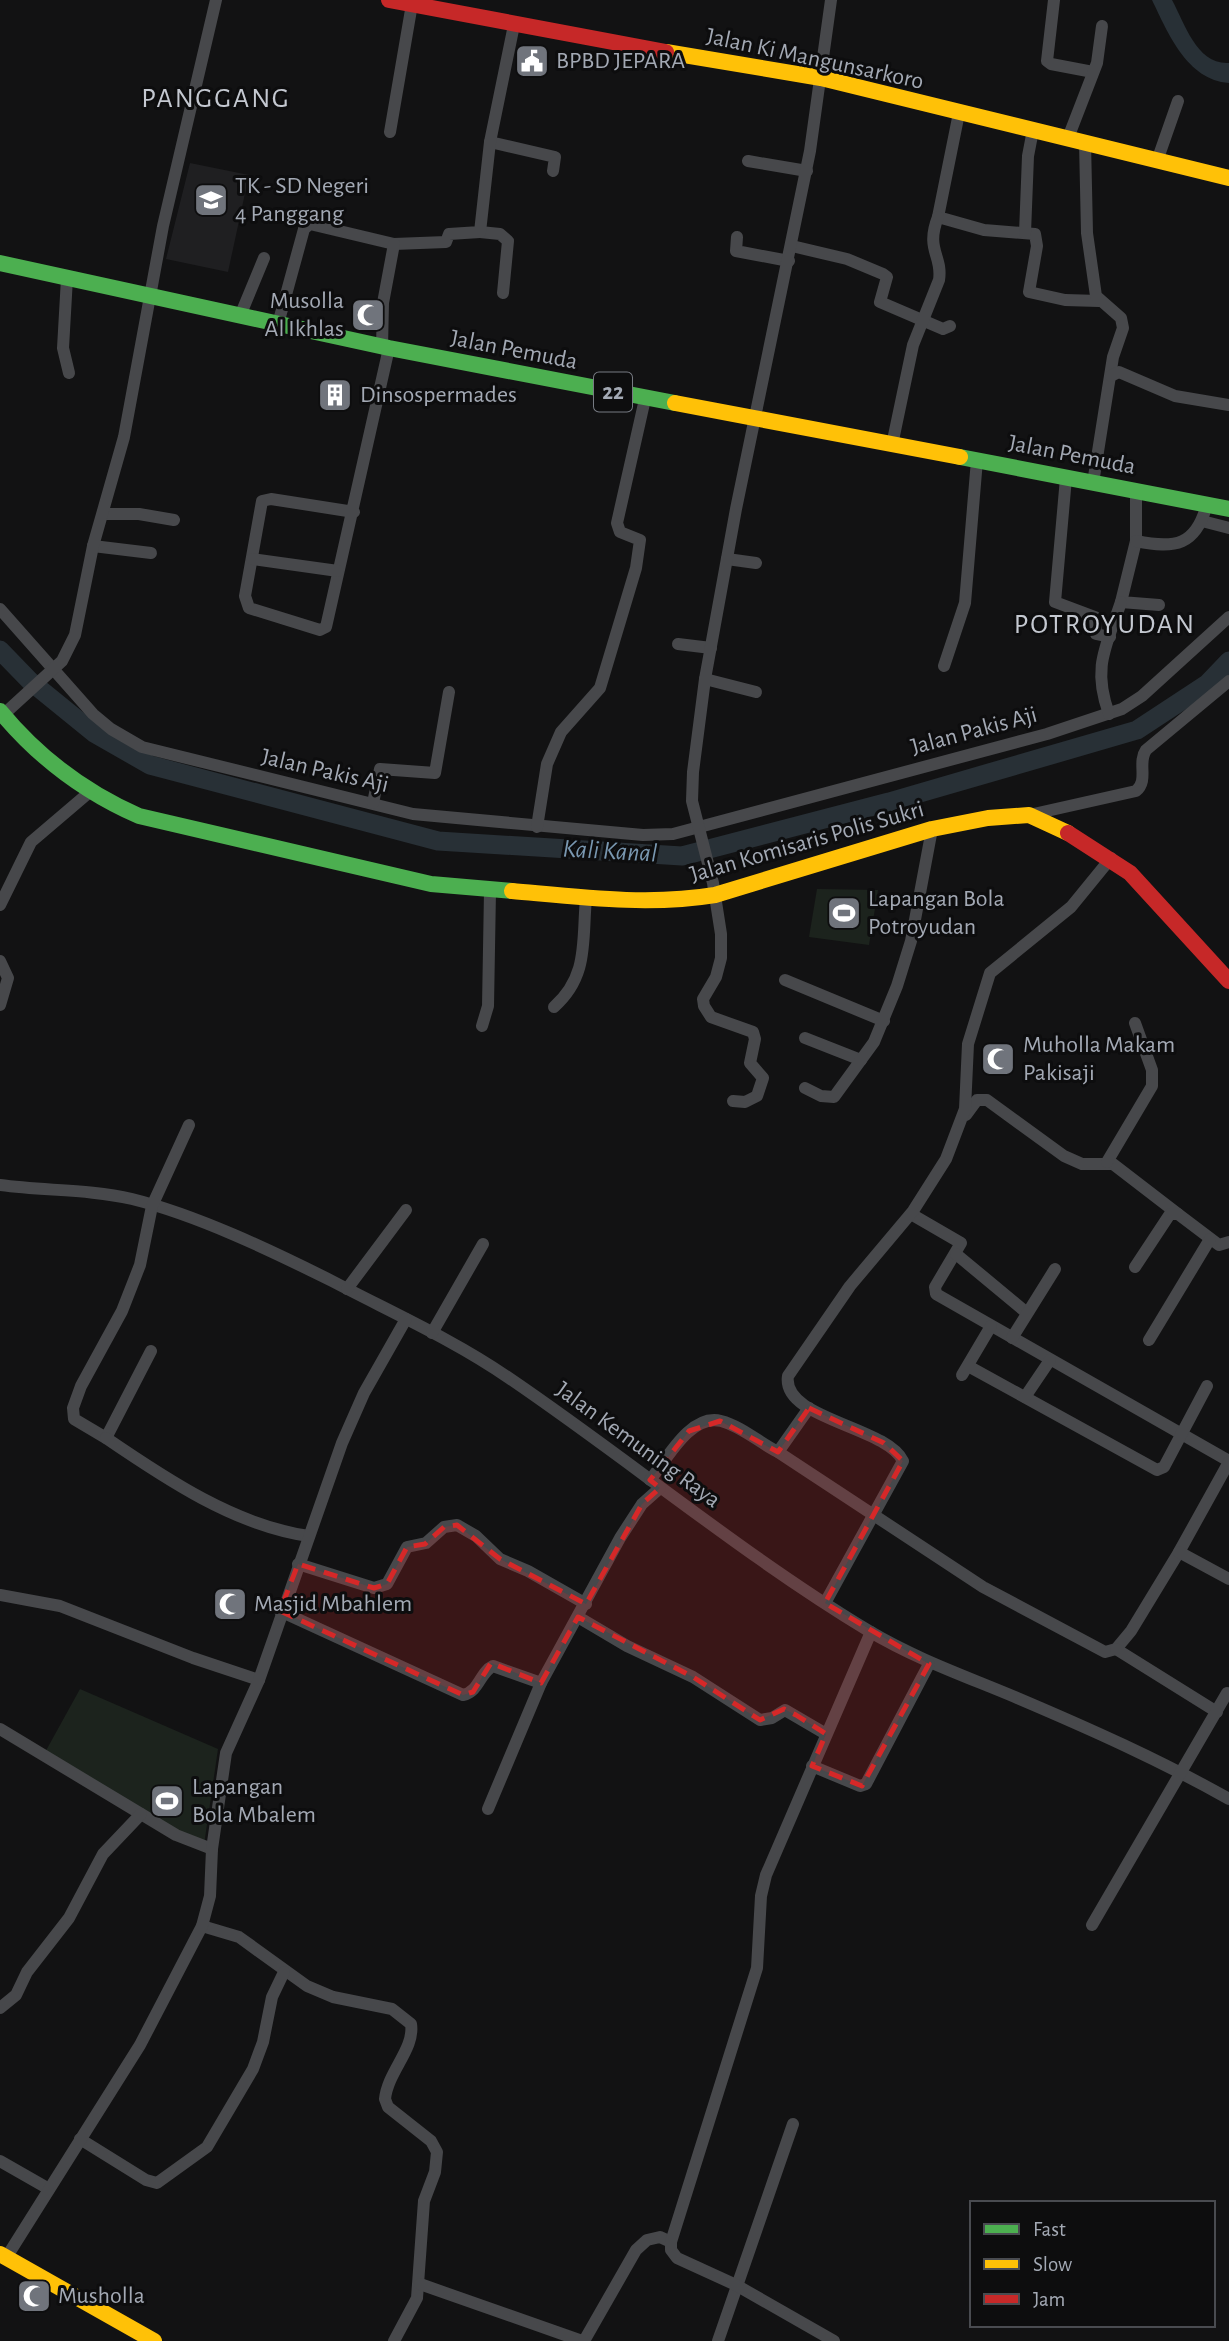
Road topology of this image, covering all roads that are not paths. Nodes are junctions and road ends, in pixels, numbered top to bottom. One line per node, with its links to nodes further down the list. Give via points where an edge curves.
1 (216, 0): 33 (street)
2 (389, 0): 5 (main road, Jalan Ki Mangunsarkoro)
3 (831, 0): 9 (street)
4 (1054, 0): 8 (street, via 1047,61)
5 (412, 4): 6 (main road, Jalan Ki Mangunsarkoro); 13 (street)
6 (514, 25): 9 (main road, Jalan Ki Mangunsarkoro); 15 (street)
7 (1102, 26): 8 (street)
8 (1093, 72): 14 (street)
9 (821, 78): 11 (main road, Jalan Ki Mangunsarkoro); 19 (street)
10 (1178, 101): 18 (street)
11 (959, 113): 12 (main road, Jalan Ki Mangunsarkoro); 22 (street)
12 (1033, 130): 14 (main road, Jalan Ki Mangunsarkoro); 24 (street)
13 (390, 132)
14 (1068, 138): 16 (main road, Jalan Ki Mangunsarkoro)
15 (490, 142): 20 (street, via 555,157); 23 (street)
16 (1084, 142): 18 (main road, Jalan Ki Mangunsarkoro); 34 (street, via 1087,233)
17 (748, 161): 19 (street)
18 (1157, 161): 21 (main road, Jalan Ki Mangunsarkoro)
19 (807, 171): 27 (street)
20 (553, 172)
21 (1229, 178)
22 (938, 217): 24 (street, via 984,230); 36 (street, via 932,245 940,274)
23 (480, 232): 26 (street, via 449,234 446,242); 32 (street, via 500,234 508,241)
24 (1025, 233): 34 (street, via 1037,235 1029,292)
25 (733, 243): 29 (street, via 736,251)
26 (394, 244): 37 (street, via 307,226); 39 (street, via 383,303)
27 (792, 246): 29 (street); 36 (street, via 847,259 883,274 887,277 880,302)
28 (264, 258): 35 (street)
29 (789, 261): 44 (street)
30 (0, 263): 31 (main road, Jalan Pemuda / 22)
31 (67, 278): 33 (main road, Jalan Pemuda / 22); 40 (street, via 62,348)
32 (503, 293)
33 (150, 296): 35 (main road, Jalan Pemuda / 22); 53 (street, via 124,437)
34 (1099, 301): 41 (street, via 1117,314 1123,325)
35 (240, 316): 37 (main road, Jalan Pemuda / 22)
36 (923, 321): 38 (street, via 943,329); 45 (street, via 913,345)
37 (278, 324): 39 (main road, Jalan Pemuda / 22)
38 (950, 326)
39 (386, 348): 42 (main road, Jalan Pemuda / 22); 52 (street)
40 (69, 373)
41 (1111, 376): 43 (street, via 1119,372 1175,396); 48 (street)
42 (645, 399): 44 (main road, Jalan Pemuda / 22); 82 (street, via 617,523 620,533 640,540 636,568 600,688 561,732 547,764)
43 (1229, 405)
44 (754, 420): 45 (main road, Jalan Pemuda / 22); 61 (street)
45 (891, 444): 46 (main road, Jalan Pemuda / 22)
46 (977, 460): 47 (main road, Jalan Pemuda / 22); 71 (street, via 965,603)
47 (1066, 478): 48 (main road, Jalan Pemuda / 22); 68 (street, via 1055,601 1095,617 1096,634)
48 (1093, 483): 49 (main road, Jalan Pemuda / 22)
49 (1136, 491): 50 (main road, Jalan Pemuda / 22); 57 (street)
50 (1207, 504): 51 (main road, Jalan Pemuda / 22); 55 (street)
51 (1229, 509)
52 (354, 512): 60 (street, via 262,501); 63 (street)
53 (104, 514): 54 (street); 58 (street)
54 (174, 520)
55 (1202, 522): 56 (street); 57 (street, via 1180,543)
56 (1229, 528)
57 (1136, 541): 64 (street)
58 (93, 546): 59 (street); 72 (street, via 75,635 66,655)
59 (151, 553)
60 (253, 559): 63 (street); 63 (street, via 245,596 249,608 320,630 326,627)
61 (727, 559): 62 (street); 70 (street)
62 (756, 563)
63 (338, 571)
64 (1121, 602): 65 (street); 68 (street)
65 (1159, 605)
66 (0, 608): 72 (street, Jalan Pakis Aji)
67 (1229, 617): 78 (street, Jalan Pakis Aji, via 1142,696)
68 (1110, 637): 78 (street, via 1099,668)
69 (678, 644): 70 (street)
70 (711, 648): 73 (street)
71 (944, 666)
72 (50, 672): 77 (street); 80 (street, Jalan Pakis Aji, via 111,729 142,747)
73 (705, 679): 76 (street); 83 (street, via 692,772 692,801)
74 (1229, 681): 81 (street, via 1146,750 1140,788)
75 (449, 692): 80 (street, via 435,774 380,769)
76 (756, 692)
77 (4, 711): 79 (main road, Jalan Komisaris Polis Sukri, via 47,757)
78 (1109, 714): 83 (street, Jalan Pakis Aji)
79 (92, 790): 87 (main road, Jalan Komisaris Polis Sukri, via 124,809 193,830 383,875); 89 (street, via 31,842)
80 (373, 803): 82 (street, Jalan Pakis Aji, via 445,819)
81 (1029, 814): 84 (main road, Jalan Komisaris Polis Sukri); 85 (main road)
82 (537, 827): 83 (street, Jalan Pakis Aji, via 660,835)
83 (699, 828): 86 (street)
84 (932, 828): 86 (main road, Jalan Komisaris Polis Sukri); 95 (street, via 911,941)
85 (1111, 858): 92 (main road, via 1168,911); 102 (street, via 1071,907 990,974 968,1044)
86 (714, 889): 88 (main road, Jalan Komisaris Polis Sukri, via 684,900); 101 (street, via 721,958 704,1006 711,1017 753,1032 750,1063 763,1078 757,1096)
87 (490, 891): 88 (main road, Jalan Komisaris Polis Sukri); 97 (street, via 488,1006)
88 (586, 898): 94 (street, via 579,975)
89 (0, 905)
90 (0, 961): 93 (street, via 8,978)
91 (785, 980): 95 (street)
92 (1229, 981)
93 (0, 1005)
94 (554, 1007)
95 (884, 1021): 99 (street)
96 (1135, 1023): 104 (street, via 1152,1070 1152,1086)
97 (482, 1026)
98 (805, 1038): 99 (street)
99 (861, 1060): 100 (street, via 834,1097)
100 (805, 1088)
101 (733, 1101)
102 (962, 1121): 104 (street, via 977,1100 987,1100 1064,1156 1082,1164); 108 (street, via 946,1159)
103 (189, 1125): 106 (street)
104 (1107, 1162): 109 (street)
105 (0, 1185): 106 (street, Jalan Kemuning Raya, via 98,1193)
106 (152, 1206): 116 (street, Jalan Kemuning Raya, via 267,1249); 129 (street, via 140,1265 73,1408 74,1419)
107 (406, 1210): 116 (street)
108 (911, 1214): 113 (street, via 958,1239 961,1245); 127 (street, via 850,1286 788,1376 790,1394)
109 (1178, 1214): 110 (street); 114 (street, via 1167,1216)
110 (1210, 1239): 111 (street, via 1222,1245); 122 (street)
111 (1229, 1242)
112 (483, 1244): 120 (street)
113 (956, 1254): 117 (street); 119 (street, via 936,1285 936,1294)
114 (1135, 1267)
115 (1055, 1269): 117 (street)
116 (347, 1289): 118 (street, Jalan Kemuning Raya)
117 (1027, 1313): 121 (street)
118 (406, 1319): 120 (street, Jalan Kemuning Raya); 134 (street, via 364,1393)
119 (991, 1326): 121 (street); 126 (street, via 965,1371)
120 (432, 1333): 132 (street, Jalan Kemuning Raya, via 507,1376)
121 (1012, 1338): 124 (street)
122 (1149, 1340)
123 (150, 1351): 129 (street)
124 (1050, 1360): 126 (street); 128 (street)
125 (1207, 1386): 128 (street)
126 (1025, 1398): 128 (street, via 1157,1470 1164,1467)
127 (809, 1408): 130 (street); 133 (street, via 898,1451 902,1466)
128 (1181, 1434): 131 (street)
129 (106, 1438): 134 (street, via 210,1501 274,1531)
130 (778, 1452): 132 (street, via 727,1423 707,1421 689,1431); 133 (street)
131 (1229, 1462): 135 (street)
132 (655, 1484): 139 (street, Jalan Kemuning Raya); 140 (street)
133 (872, 1514): 139 (street); 144 (street, via 983,1587 1105,1651)
134 (309, 1536): 136 (street)
135 (1180, 1552): 137 (street); 144 (street)
136 (298, 1564): 140 (street, via 374,1588 387,1584 407,1547 426,1543 444,1527 457,1525 499,1559); 141 (street)
137 (1229, 1579)
138 (0, 1595): 146 (street, via 60,1606)
139 (825, 1603): 143 (street, Jalan Kemuning Raya)
140 (586, 1604): 142 (street)
141 (280, 1611): 146 (street); 147 (street, via 463,1695 472,1692 493,1665)
142 (578, 1617): 147 (street); 151 (street, via 701,1681 760,1720 785,1710)
143 (871, 1632): 145 (street, Jalan Kemuning Raya); 151 (street)
144 (1116, 1648): 149 (street)
145 (929, 1664): 152 (street, via 866,1784 860,1786); 153 (street, Jalan Kemuning Raya)
146 (259, 1680): 157 (street, via 222,1771)
147 (541, 1683): 155 (street)
148 (1227, 1693): 149 (street)
149 (1217, 1712): 153 (street)
150 (0, 1729): 156 (street)
151 (826, 1734): 152 (street)
152 (812, 1766): 166 (street, via 766,1875 757,1968)
153 (1181, 1772): 154 (street, Jalan Kemuning Raya); 158 (street)
154 (1229, 1799)
155 (488, 1809)
156 (141, 1814): 157 (street); 161 (street, via 103,1854 69,1918 27,1972 16,1995)
157 (212, 1849): 159 (street, via 210,1896)
158 (1091, 1925)
159 (202, 1926): 160 (street, via 239,1937); 163 (street, via 140,2045)
160 (284, 1972): 163 (street, via 272,1997 253,2069 207,2147 157,2183); 168 (street, via 333,1997 399,2011 411,2024 411,2038 389,2077 385,2099 437,2152 424,2201)
161 (0, 2008)
162 (793, 2124): 169 (street)
163 (80, 2139): 165 (street)
164 (0, 2161): 165 (street)
165 (49, 2189): 167 (street)
166 (671, 2242): 169 (street, via 677,2258); 172 (street, via 654,2238 636,2250)
167 (3, 2256): 170 (main road)
168 (420, 2284): 171 (street); 172 (street)
169 (736, 2285): 173 (street); 174 (street)
170 (154, 2341)
171 (394, 2341)
172 (583, 2341)
173 (718, 2341)
174 (834, 2341)

